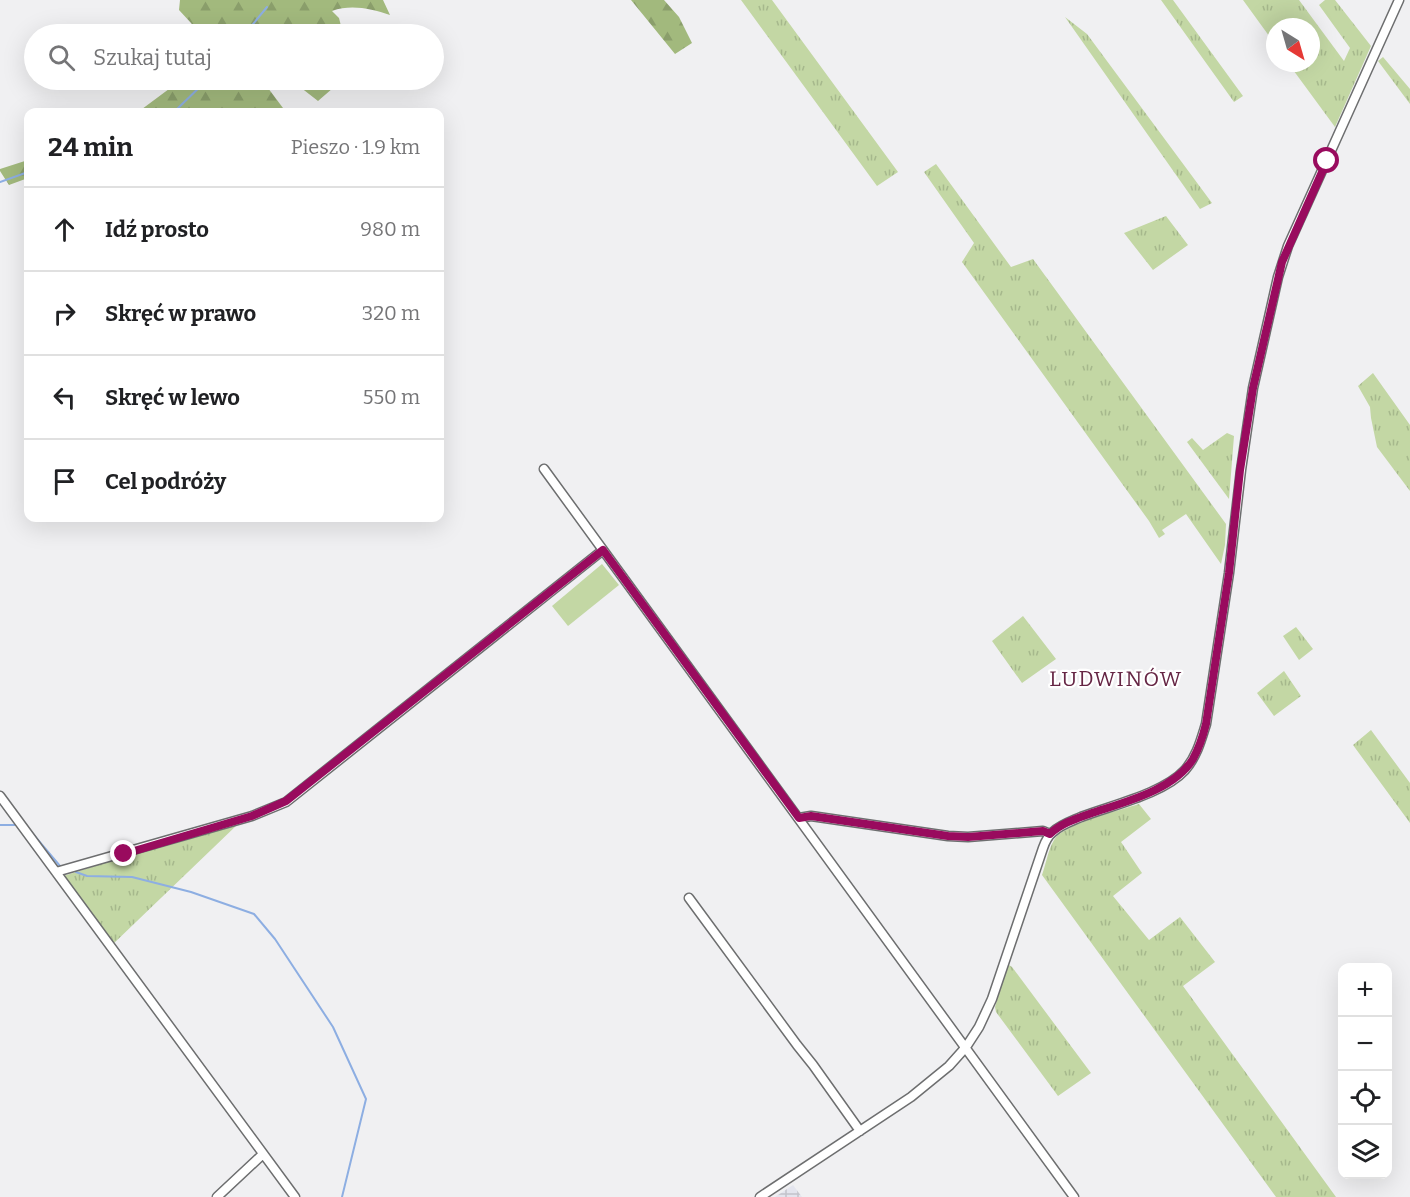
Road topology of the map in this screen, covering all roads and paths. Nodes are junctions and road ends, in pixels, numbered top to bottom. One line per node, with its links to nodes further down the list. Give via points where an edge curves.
1 (1399, 0): 6 (street, via 1279,273 1253,388 1206,724 1198,748 1183,772 1169,782)
2 (544, 469): 3 (street)
3 (603, 550): 5 (street); 7 (street, via 286,801 252,816)
4 (0, 796): 7 (street)
5 (799, 818): 6 (street, via 811,816 948,836 1043,831); 9 (street)
6 (1050, 834): 9 (street, via 993,999)
7 (56, 872): 11 (street)
8 (689, 898): 10 (street)
9 (966, 1047): 10 (street, via 934,1080); 15 (street)
10 (860, 1131): 14 (street)
11 (263, 1154): 12 (street); 13 (street)
12 (217, 1197)
13 (295, 1197)
14 (760, 1197)
15 (1074, 1197)

